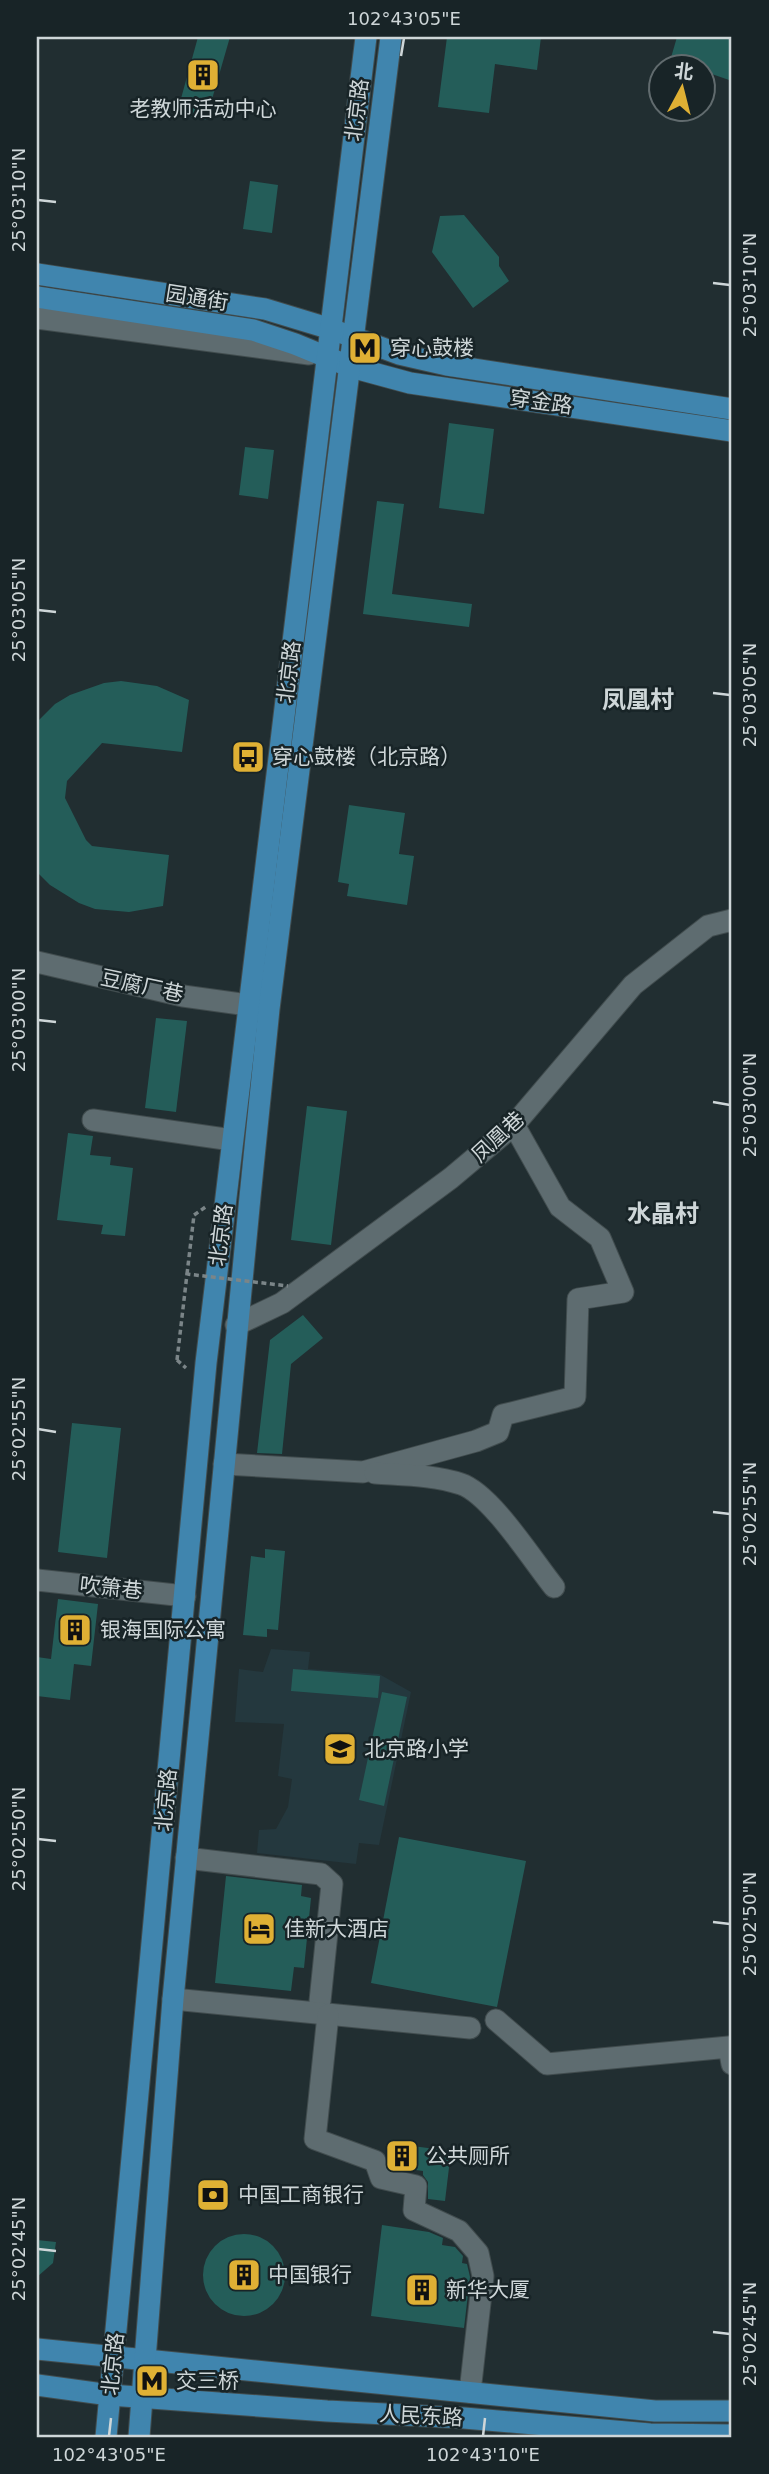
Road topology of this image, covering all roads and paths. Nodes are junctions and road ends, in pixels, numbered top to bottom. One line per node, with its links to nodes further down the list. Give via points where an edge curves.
1 (366, 37): 6 (main road, 北京路)
2 (391, 37): 7 (main road, 北京路)
3 (37, 274): 6 (main road, 园通街, via 265,309)
4 (37, 297): 8 (main road, 园通街, via 253,330)
5 (37, 318): 8 (street)
6 (331, 329): 7 (main road, 园通街); 8 (main road, 北京路)
7 (354, 338): 9 (main road, 北京路); 10 (main road, 穿金路, via 447,365)
8 (328, 356): 9 (main road, 园通街); 14 (main road, 北京路)
9 (351, 367): 11 (main road, 穿金路, via 410,383); 21 (main road, 北京路, via 270,1009)
10 (732, 409)
11 (732, 431)
12 (732, 920): 16 (street, 凤凰巷, via 708,926 633,985)
13 (37, 962): 14 (street, 豆腐厂巷, via 183,996)
14 (248, 1005): 17 (main road, 北京路)
15 (93, 1120): 17 (street)
16 (514, 1125): 21 (street, 凤凰巷, via 451,1178 282,1303); 24 (street, via 561,1207 600,1238 623,1292 578,1299 575,1397 503,1415 498,1432 476,1441)
17 (232, 1140): 27 (main road, 北京路)
18 (194, 1215): 19 (path)
19 (187, 1274): 20 (path, bridge); 22 (path, bridge)
20 (288, 1286)
21 (236, 1325): 23 (main road, 北京路)
22 (177, 1360)
23 (224, 1464): 24 (street); 28 (main road, 北京路)
24 (363, 1472): 26 (street, via 442,1479 483,1495)
25 (37, 1580): 27 (street, 吹箫巷)
26 (554, 1587)
27 (185, 1596): 35 (main road, 北京路)
28 (187, 1858): 29 (main road, 北京路); 30 (street, via 321,1874 332,1884)
29 (173, 1999): 30 (street); 36 (main road, 北京路)
30 (324, 2008): 32 (street); 38 (street, via 315,2139 375,2161 381,2178 416,2186 414,2210 459,2231 478,2253 483,2276)
31 (496, 2021): 33 (street, via 547,2064)
32 (470, 2028)
33 (730, 2055)
34 (37, 2349): 35 (main road, 人民东路)
35 (114, 2356): 36 (main road, 人民东路); 39 (main road, 北京路)
36 (145, 2359): 38 (main road, 人民东路); 40 (main road, 北京路)
37 (37, 2385): 39 (main road, 人民东路)
38 (470, 2392): 41 (main road, 人民东路, via 654,2411)
39 (110, 2395): 40 (main road, 人民东路); 44 (main road, 北京路)
40 (143, 2398): 43 (main road, 人民东路); 45 (main road, 北京路)
41 (732, 2411)
42 (732, 2435): 43 (main road, 人民东路)
43 (672, 2436)
44 (106, 2437)
45 (139, 2437)

